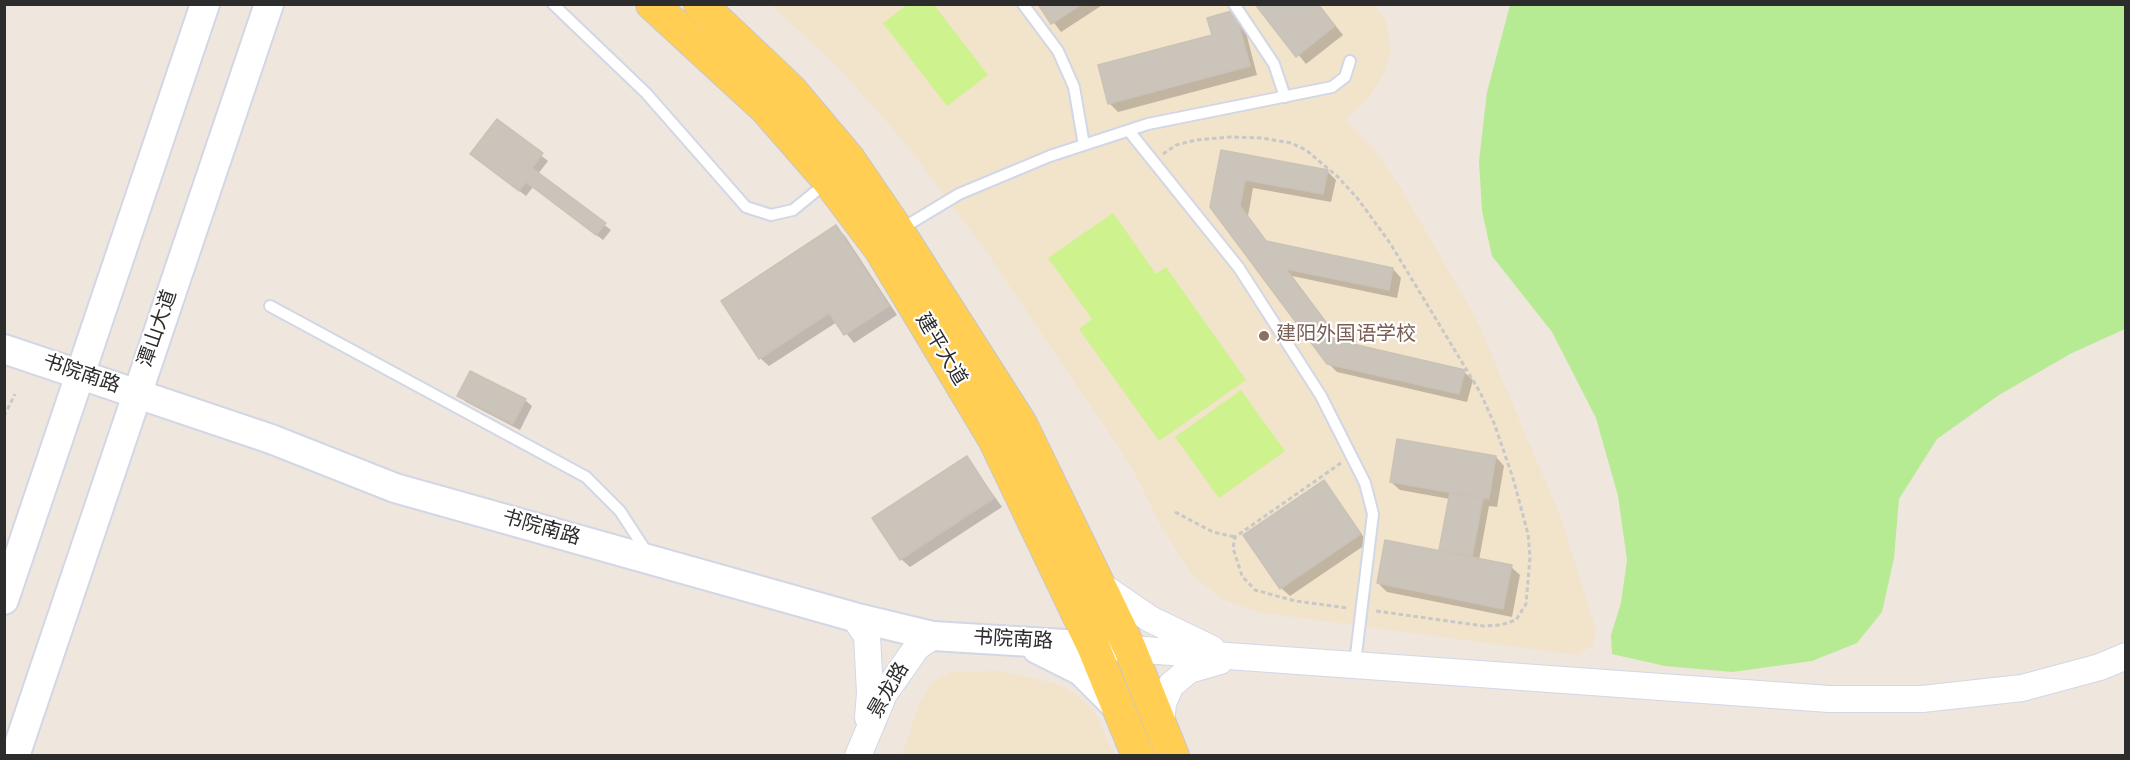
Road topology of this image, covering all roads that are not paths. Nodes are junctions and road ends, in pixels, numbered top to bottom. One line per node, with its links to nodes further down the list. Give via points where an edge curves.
1 (206, 4): 17 (main road)
2 (269, 4): 18 (main road, 潭山大道)
3 (553, 4): 12 (lane, via 646,93 746,207 771,215 793,210)
4 (652, 4): 12 (main road, 建平大道, via 766,110)
5 (700, 4): 13 (main road, 建平大道, via 790,89 849,159)
6 (1023, 4): 11 (lane, via 1058,51 1070,78)
7 (1234, 4): 9 (lane, via 1274,64)
8 (1350, 61): 9 (lane, via 1345,77 1332,87)
9 (1285, 97): 10 (lane)
10 (1129, 130): 11 (lane); 30 (lane, via 1239,268 1321,396 1365,483 1373,514)
11 (1084, 145): 13 (lane, via 959,194)
12 (828, 180): 20 (main road, 建平大道, via 880,249 994,439)
13 (898, 231): 21 (main road, 建平大道, via 1022,424)
14 (270, 306): 19 (lane, via 586,477 620,511)
15 (4, 349): 17 (main road, 书院南路)
16 (4, 368): 17 (main road)
17 (78, 383): 18 (main road, 书院南路); 22 (main road)
18 (134, 402): 19 (main road, 书院南路, via 267,454); 34 (main road, 潭山大道)
19 (651, 560): 23 (main road, 书院南路)
20 (1061, 578): 25 (main road, via 1068,611 1060,626); 26 (main road, 建平大道)
21 (1098, 583): 27 (main road, 建平大道); 29 (street, via 1158,624)
22 (4, 600)
23 (854, 617): 24 (main road, 书院南路); 33 (street, via 867,636)
24 (933, 636): 25 (main road, 书院南路); 33 (street, 景龙路, via 917,647 902,666)
25 (1015, 641): 26 (main road, 书院南路); 31 (main road, via 1081,671)
26 (1093, 646): 27 (main road, 书院南路); 31 (main road, 建平大道)
27 (1130, 649): 29 (street); 32 (main road, 建平大道)
28 (2126, 656): 30 (street, via 2022,688 1922,699 1829,699)
29 (1235, 658): 30 (street); 32 (street, via 1179,676 1163,703)
30 (1355, 663)
31 (1119, 709): 36 (main road, 建平大道)
32 (1161, 726): 37 (main road, 建平大道)
33 (867, 731): 35 (street, 景龙路)
34 (15, 756)
35 (858, 756)
36 (1138, 756)
37 (1173, 756)

